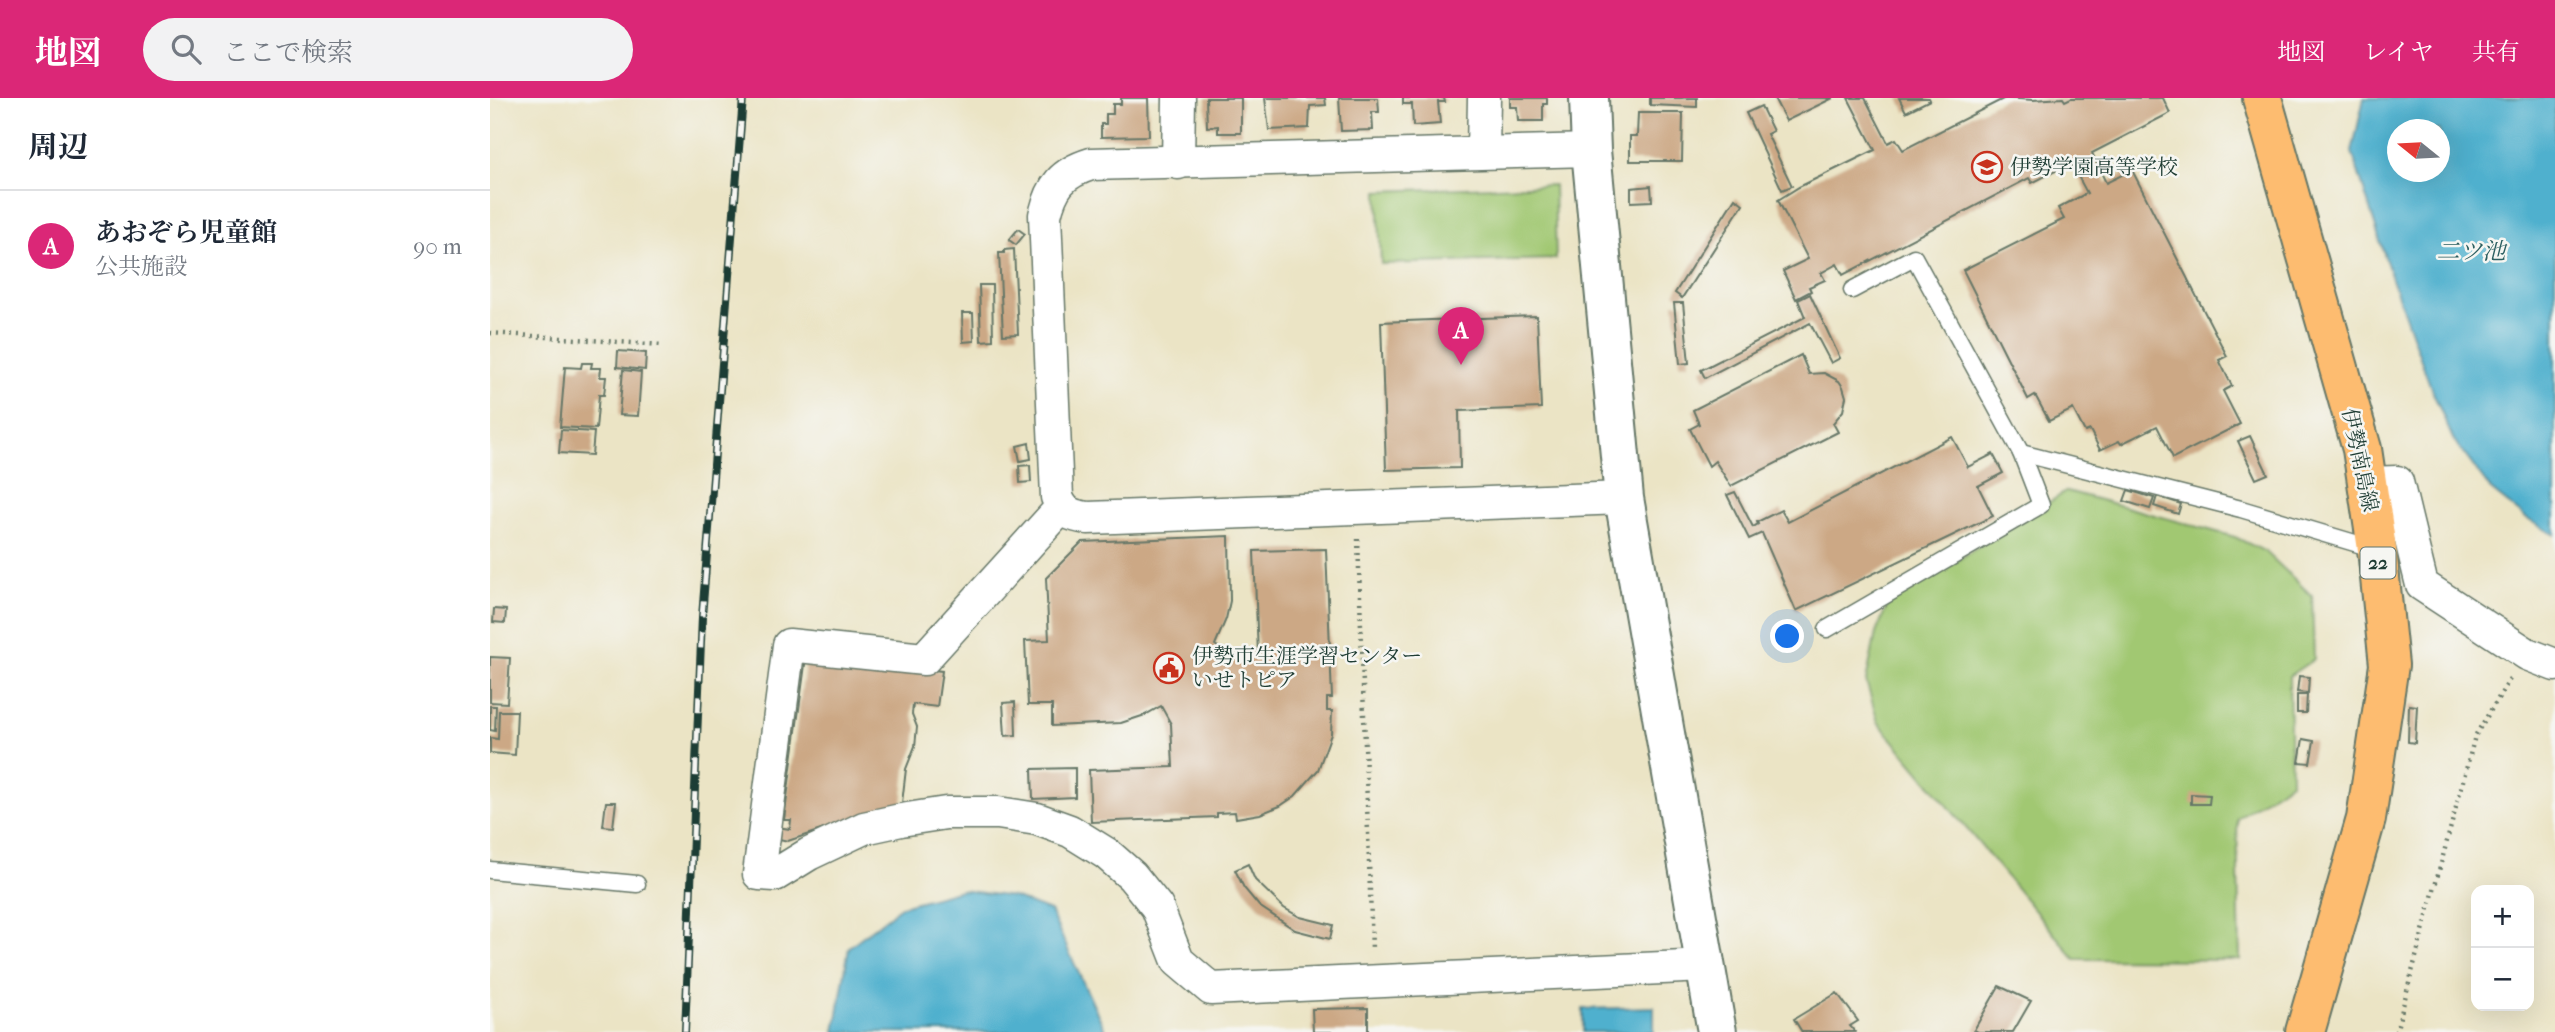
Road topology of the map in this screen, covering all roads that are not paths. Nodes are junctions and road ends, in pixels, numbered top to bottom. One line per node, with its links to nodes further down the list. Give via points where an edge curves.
1 (1179, 98): 7 (street)
2 (1484, 98): 6 (street)
3 (1589, 98): 5 (street)
4 (2262, 98): 10 (main road, 伊勢南島線 / 22, via 2362,449)
5 (1591, 149): 6 (street); 11 (street)
6 (1483, 152): 7 (street)
7 (1178, 163): 12 (street, via 1091,164 1060,180 1049,197 1045,215)
8 (1852, 290): 9 (lane, via 1913,257)
9 (2021, 453): 13 (lane); 14 (lane, via 2041,505)
10 (2367, 483): 13 (main road, 伊勢南島線 / 22); 15 (street, via 2397,482 2421,585)
11 (1624, 498): 12 (street, via 1088,518); 18 (street)
12 (1061, 508): 18 (street, via 923,659 789,645 759,874 775,875 864,828 946,813 998,813 1037,819 1070,831 1107,854 1157,907 1178,961 1211,989)
13 (2377, 549): 20 (main road, 伊勢南島線 / 22, via 2389,665 2366,819)
14 (1826, 629)
15 (2541, 659)
16 (490, 870): 17 (lane)
17 (637, 884)
18 (1706, 966): 19 (street)
19 (1717, 1032)
20 (2305, 1032)

